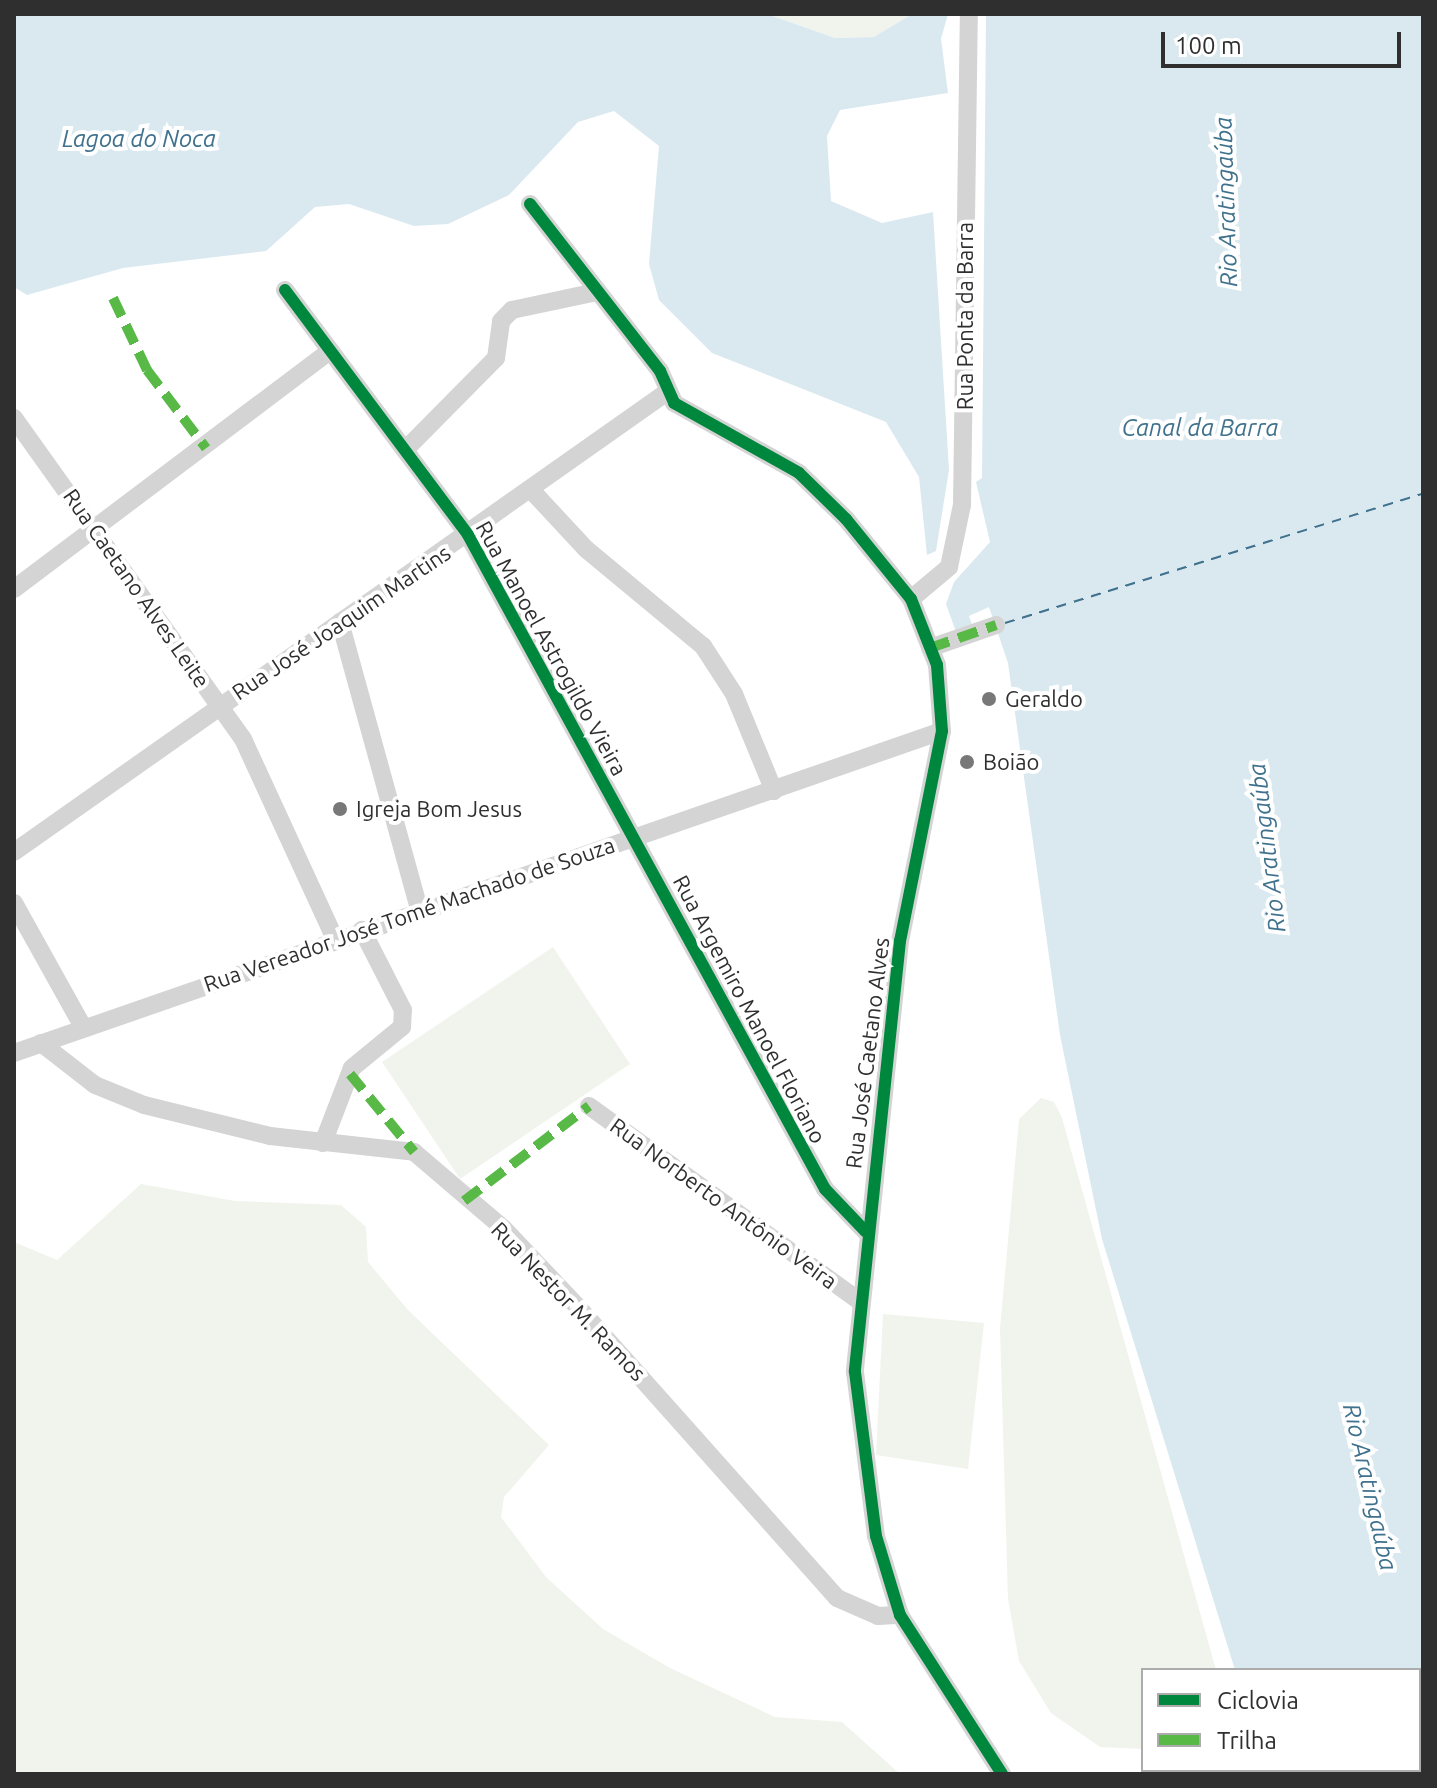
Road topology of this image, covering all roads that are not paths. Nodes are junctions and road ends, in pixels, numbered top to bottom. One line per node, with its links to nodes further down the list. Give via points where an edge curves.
1 (969, 14): 13 (street, Rua Ponta da Barra, via 962,505 949,567)
2 (530, 204): 4 (street)
3 (285, 290): 5 (street, Rua Manoel Astrogildo Vieira)
4 (597, 292): 6 (street, via 660,371); 8 (street, via 512,310 501,321 496,358)
5 (330, 351): 8 (street, Rua Manoel Astrogildo Vieira); 10 (street)
6 (667, 392): 9 (street, Rua José Joaquim Martins); 13 (street, via 688,415 799,473)
7 (14, 418): 10 (street, Rua Caetano Alves Leite)
8 (406, 449): 11 (street, Rua Manoel Astrogildo Vieira)
9 (532, 491): 11 (street, Rua José Joaquim Martins); 19 (street, via 586,549 703,646 734,694)
10 (99, 532): 12 (street); 17 (street, Rua Caetano Alves Leite)
11 (468, 535): 14 (street, Rua José Joaquim Martins); 20 (street, Rua Manoel Astrogildo Vieira)
12 (14, 589)
13 (911, 599): 16 (street, Rua José Caetano Alves)
14 (340, 622): 17 (street, Rua José Joaquim Martins); 23 (street)
15 (996, 625): 16 (street)
16 (930, 648): 18 (street, Rua José Caetano Alves, via 944,701)
17 (221, 705): 21 (street, Rua José Joaquim Martins); 25 (street, Rua Caetano Alves Leite)
18 (942, 731): 19 (street, Rua Vereador José Tomé Machado de Souza); 31 (street, Rua José Caetano Alves, via 900,941)
19 (774, 791): 20 (street, Rua Vereador José Tomé Machado de Souza)
20 (636, 836): 23 (street, Rua Vereador José Tomé Machado de Souza); 31 (street, Rua Argemiro Manoel Floriano, via 825,1189)
21 (14, 852)
22 (14, 903): 26 (street)
23 (420, 912): 24 (street, Rua Vereador José Tomé Machado de Souza)
24 (362, 930): 25 (street, Rua Vereador José Tomé Machado de Souza); 30 (street, via 403,1010 402,1027 352,1068)
25 (334, 937): 26 (street, Rua Vereador José Tomé Machado de Souza)
26 (83, 1027): 27 (street, Rua Vereador José Tomé Machado de Souza)
27 (41, 1043): 28 (street, Rua Vereador José Tomé Machado de Souza); 30 (street, Rua Nestor M. Ramos, via 95,1085 144,1105)
28 (14, 1053)
29 (589, 1106): 32 (street, Rua Norberto Antônio Veira)
30 (323, 1143): 33 (street, Rua Nestor M. Ramos, via 414,1152 577,1306 837,1598 878,1616)
31 (866, 1232): 32 (street, Rua José Caetano Alves)
32 (858, 1300): 33 (street, Rua José Caetano Alves, via 855,1372 866,1465)
33 (900, 1615): 34 (street, Rua José Caetano Alves)
34 (1002, 1774)

